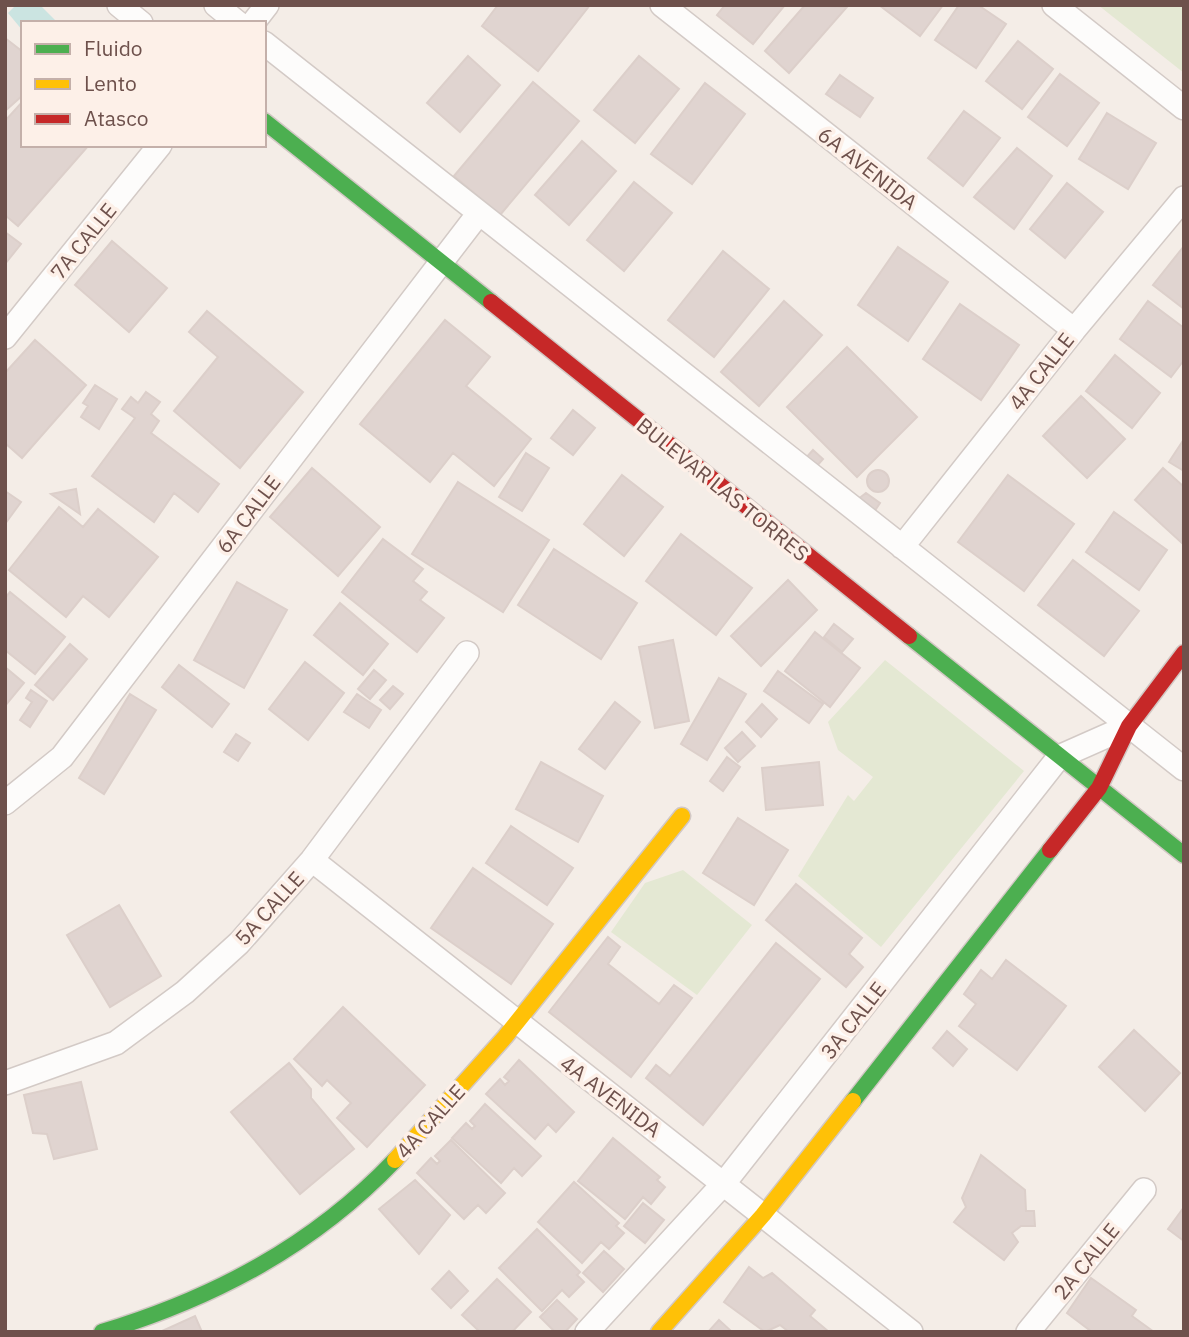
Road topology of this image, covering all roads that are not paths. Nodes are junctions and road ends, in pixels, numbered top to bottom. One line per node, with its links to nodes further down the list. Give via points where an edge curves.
1 (119, 5): 6 (street)
2 (216, 5): 7 (street)
3 (267, 5): 8 (street)
4 (662, 5): 16 (street, 6A AVENIDA)
5 (1054, 5): 10 (street)
6 (139, 21)
7 (236, 21)
8 (255, 21)
9 (266, 45): 14 (street)
10 (1184, 108)
11 (266, 123): 15 (street, BULEVAR LAS TORRES)
12 (158, 147): 17 (street, 7A CALLE)
13 (1184, 198): 16 (street, 4A CALLE)
14 (479, 213): 15 (street, 6A CALLE); 18 (street)
15 (440, 263): 22 (street, BULEVAR LAS TORRES); 25 (street, 6A CALLE, via 62,757)
16 (1073, 330): 18 (street, 4A CALLE)
17 (5, 337)
18 (902, 547): 21 (street)
19 (467, 653): 28 (street, 5A CALLE)
20 (1184, 653): 21 (street, 3A CALLE)
21 (1129, 726): 22 (street, 3A CALLE); 23 (street); 24 (street, 3A CALLE)
22 (1059, 758): 24 (street, BULEVAR LAS TORRES); 31 (street, 3A CALLE)
23 (1184, 769)
24 (1099, 788): 27 (street, BULEVAR LAS TORRES); 33 (street, 3A CALLE)
25 (5, 803)
26 (682, 816): 29 (street, 4A CALLE)
27 (1184, 855)
28 (312, 860): 29 (street, 4A AVENIDA); 30 (street, 5A CALLE, via 239,943 185,992 116,1043)
29 (517, 1025): 31 (street, 4A AVENIDA); 34 (street, 4A CALLE, via 396,1160 351,1202 284,1253 204,1293)
30 (5, 1083)
31 (725, 1182): 33 (street, 4A AVENIDA); 35 (street, 3A CALLE)
32 (1144, 1190): 38 (street, 2A CALLE)
33 (763, 1215): 36 (street, 3A CALLE); 37 (street, 4A AVENIDA)
34 (102, 1332)
35 (587, 1332)
36 (659, 1332)
37 (911, 1332)
38 (1028, 1332)

